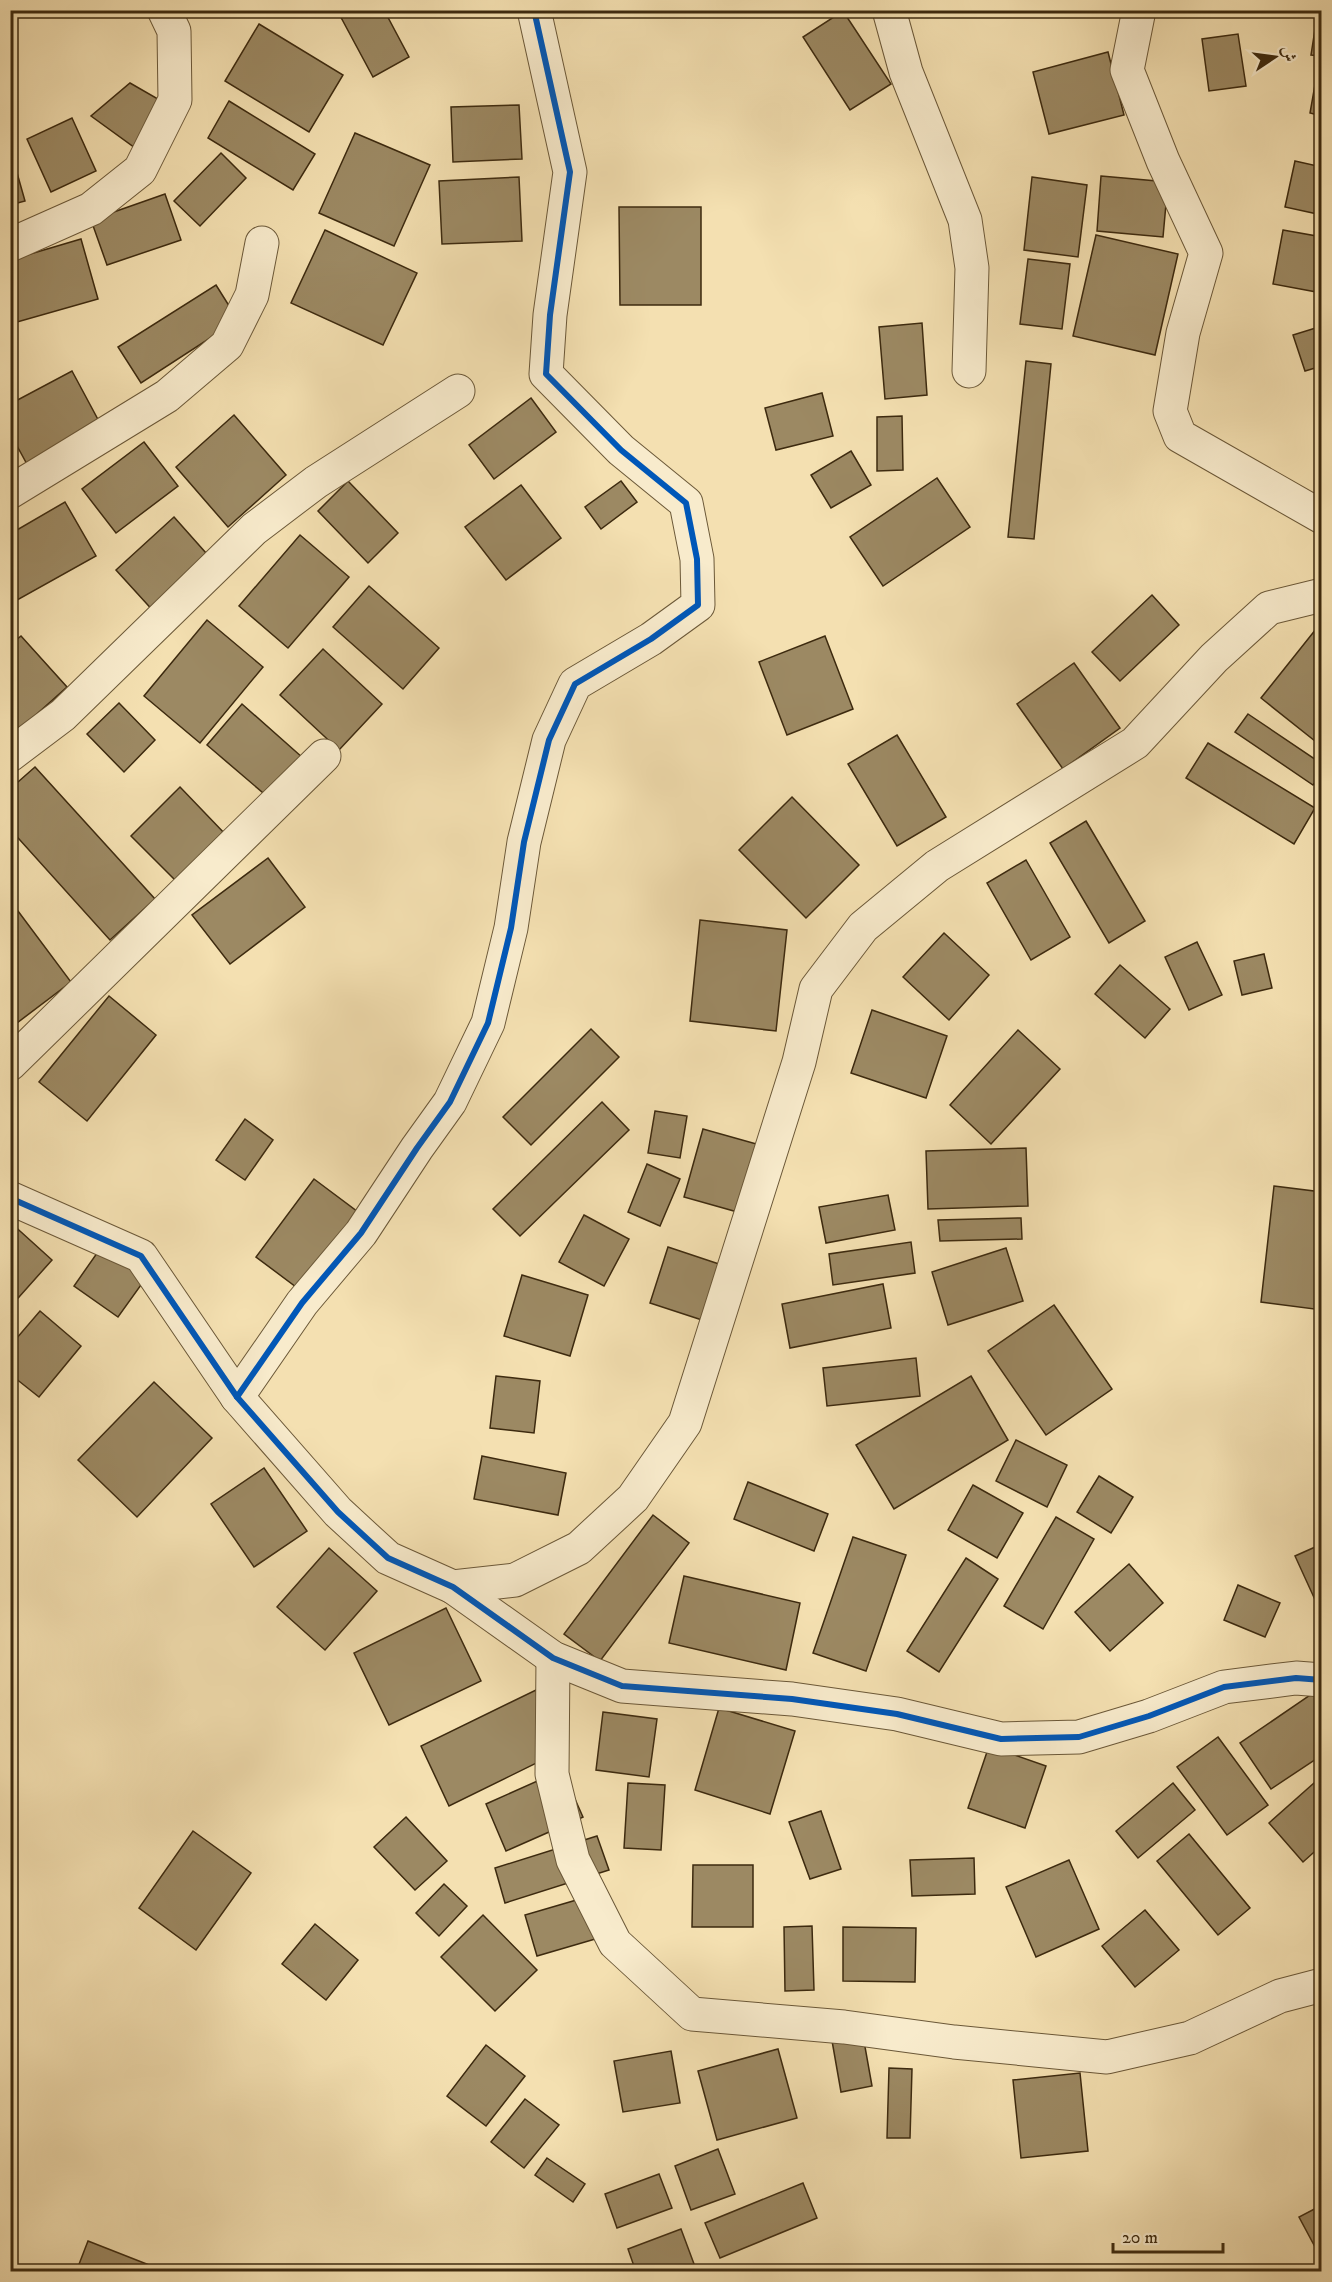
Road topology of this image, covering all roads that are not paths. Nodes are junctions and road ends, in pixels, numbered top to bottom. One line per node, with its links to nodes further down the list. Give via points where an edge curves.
1 (164, 10): 6 (street, via 174,31 175,100 140,170 91,209)
2 (534, 10): 16 (street, via 570,172 546,374 621,450 686,503 697,558 698,605 651,639 575,684 549,740 524,842 511,928 484,1033 450,1102 361,1233 302,1303)
3 (889, 10): 7 (street, via 906,72 965,219 972,268)
4 (1139, 10): 10 (street, via 1127,70 1163,161 1206,253 1183,333 1170,411 1180,435)
5 (262, 243): 9 (street, via 252,295 227,345 167,396)
6 (10, 245)
7 (969, 371)
8 (458, 391): 12 (street, via 316,482 254,529 63,715)
9 (10, 492)
10 (1322, 517)
11 (1322, 595): 17 (street, via 1269,608 1214,658 1135,742 937,866 863,927 816,989 799,1062 685,1423 633,1498 579,1548 515,1580)
12 (10, 754)
13 (324, 756): 14 (street)
14 (10, 1064)
15 (10, 1198): 16 (street, via 141,1256)
16 (237, 1397): 17 (street, via 338,1512 388,1558)
17 (453, 1587): 18 (street)
18 (553, 1658): 19 (street, via 622,1686 804,1701 897,1714 1001,1739 1079,1737 1224,1687 1296,1678); 20 (street, via 552,1774 573,1860 615,1942 692,2014 1107,2057 1190,2038 1280,1996)
19 (1322, 1680)
20 (1322, 1984)

